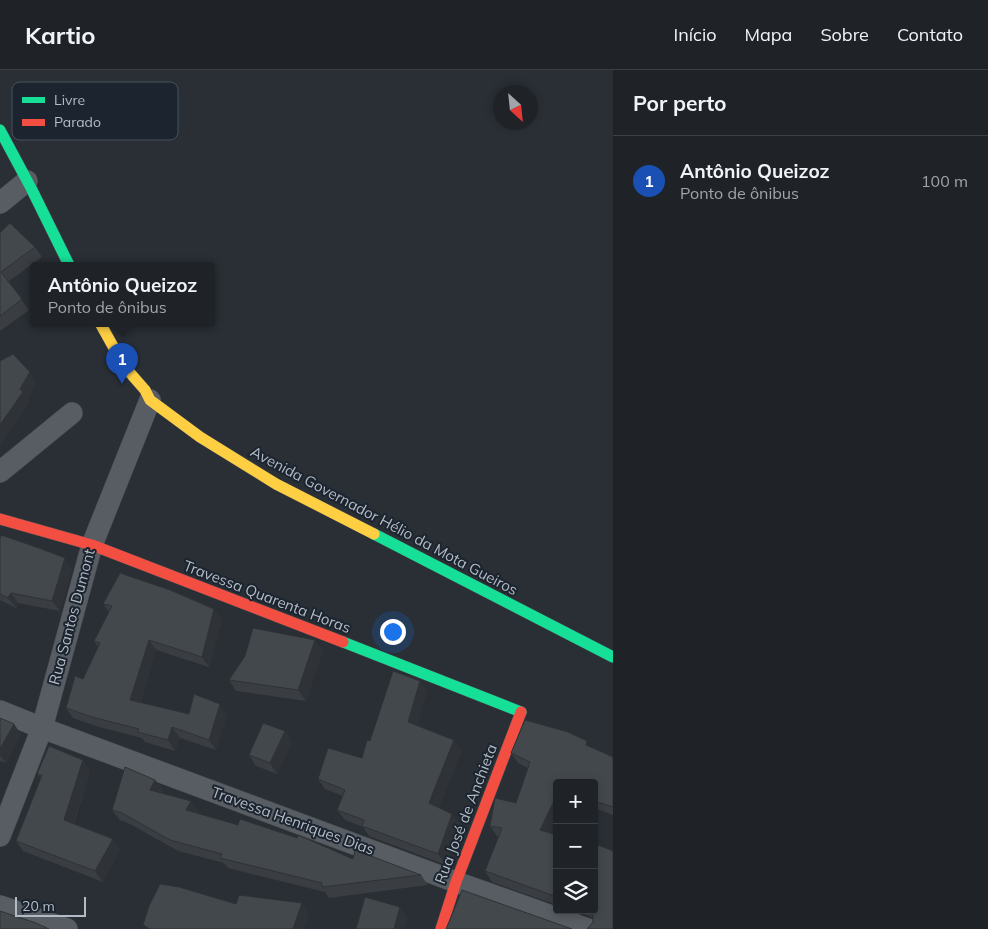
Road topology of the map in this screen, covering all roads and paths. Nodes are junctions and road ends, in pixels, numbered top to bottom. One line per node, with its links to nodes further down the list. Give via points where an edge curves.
1 (0, 130): 2 (street)
2 (27, 181): 3 (street); 4 (street)
3 (0, 203)
4 (68, 262)
5 (102, 327): 6 (street, Avenida Governador Hélio da Mota Gueiros, via 124,366)
6 (150, 400): 10 (street, Rua Santos Dumont); 11 (street, Avenida Governador Hélio da Mota Gueiros, via 200,437 276,484)
7 (72, 413): 8 (street)
8 (0, 472)
9 (0, 518): 10 (street, Travessa Quarenta Horas)
10 (92, 545): 13 (street, Travessa Quarenta Horas); 14 (street, Rua Santos Dumont)
11 (613, 657)
12 (0, 711): 14 (street, Travessa Henriques Dias)
13 (521, 711): 16 (street, Rua José de Anchieta)
14 (42, 728): 15 (street, Rua Santos Dumont); 16 (street, Travessa Henriques Dias)
15 (0, 836)
16 (456, 882): 19 (street, Rua José de Anchieta); 20 (street, Travessa Henriques Dias)
17 (0, 906): 18 (street)
18 (67, 929)
19 (441, 929)
20 (588, 929)

